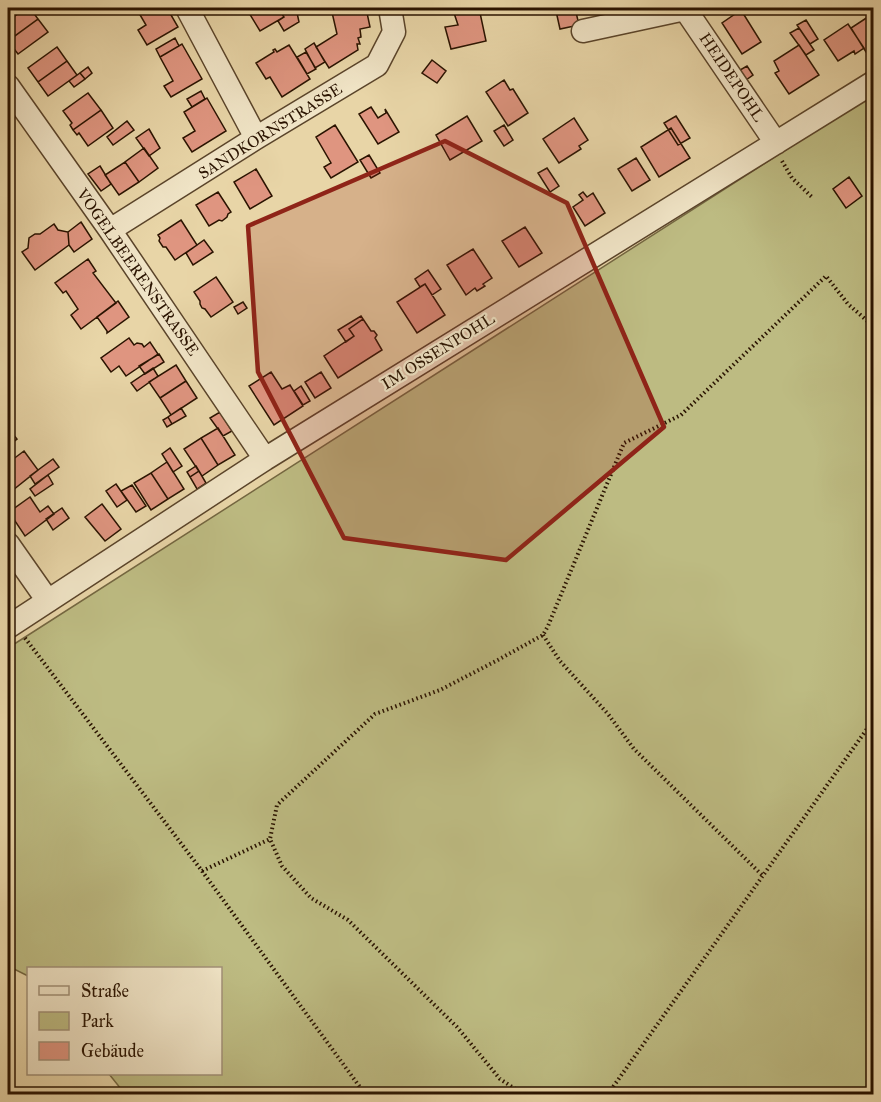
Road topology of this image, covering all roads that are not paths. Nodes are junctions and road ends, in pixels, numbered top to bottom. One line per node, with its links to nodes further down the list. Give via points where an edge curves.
1 (187, 8): 6 (street)
2 (390, 8): 6 (street, SANDKORNSTRASSE, via 394,32 377,65)
3 (583, 31): 7 (street, HEIDEPOHL, via 685,9)
4 (873, 82): 7 (street, IM OSSENPOHL)
5 (8, 86): 8 (street, VOGELBEERENSTRASSE)
6 (256, 138): 8 (street, SANDKORNSTRASSE)
7 (774, 144): 9 (street, IM OSSENPOHL)
8 (110, 230): 9 (street, VOGELBEERENSTRASSE)
9 (265, 459): 11 (street, IM OSSENPOHL)
10 (8, 544): 11 (street)
11 (48, 601): 12 (street, IM OSSENPOHL)
12 (10, 625)

